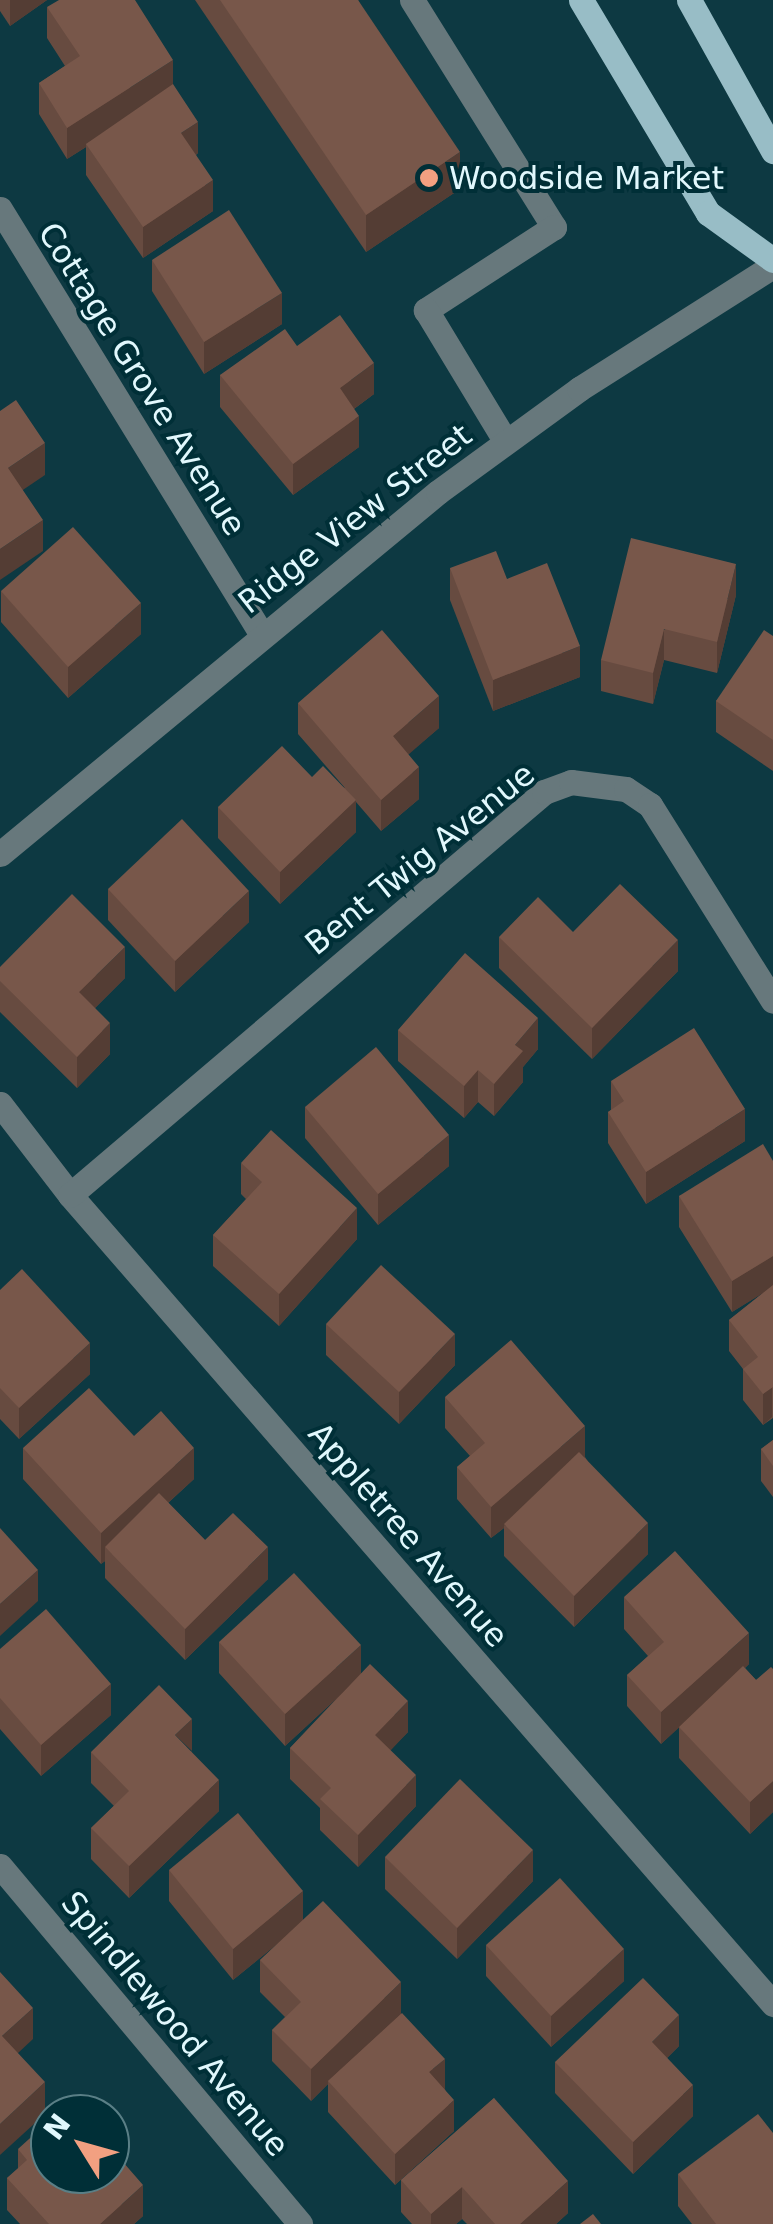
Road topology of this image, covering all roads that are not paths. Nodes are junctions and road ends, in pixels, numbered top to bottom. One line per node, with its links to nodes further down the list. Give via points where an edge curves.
1 (412, 0): 7 (street, via 554,227 426,310)
2 (582, 0): 6 (main road, via 708,213)
3 (690, 0): 4 (main road)
4 (773, 150)
5 (0, 210): 8 (street, Cottage Grove Avenue)
6 (773, 263): 7 (street, Ridge View Street)
7 (506, 442): 8 (street, Ridge View Street)
8 (261, 633): 9 (street, Ridge View Street)
9 (0, 854)
10 (773, 1001): 12 (street, Bent Twig Avenue, via 650,805 626,789 571,782 544,792)
11 (0, 1104): 12 (street, Appletree Avenue)
12 (70, 1195): 14 (street, Appletree Avenue)
13 (0, 1866): 15 (street, Spindlewood Avenue)
14 (773, 2004)
15 (300, 2224)

